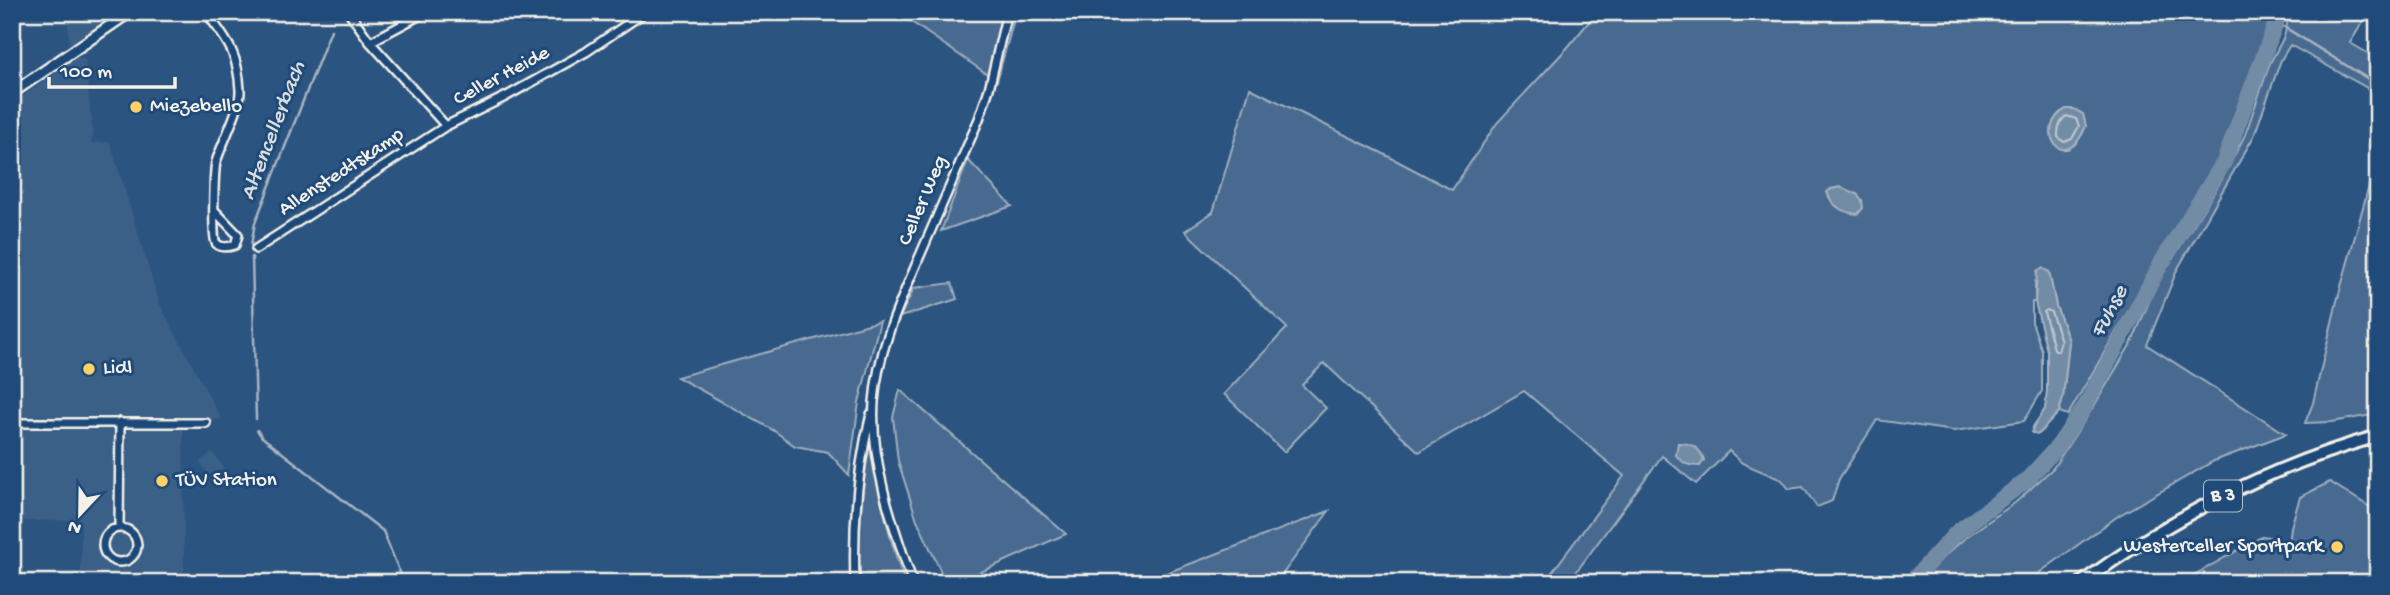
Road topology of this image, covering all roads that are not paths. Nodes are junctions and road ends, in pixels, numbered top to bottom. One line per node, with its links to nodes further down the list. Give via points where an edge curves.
1 (130, 12): 8 (street)
2 (206, 12): 10 (street, via 238,62 240,94 215,165)
3 (349, 12): 7 (street)
4 (426, 12): 7 (street)
5 (645, 12): 9 (street, Celler Heide, via 574,58)
6 (1007, 12): 12 (street, Celler Weg, via 979,119 880,356)
7 (370, 42): 9 (street)
8 (12, 93)
9 (446, 126): 11 (street, Allenstedtskamp)
10 (214, 209): 10 (street, via 238,235 235,245 218,246 214,240)
11 (256, 249)
12 (874, 403): 18 (street, Celler Weg, via 857,495); 19 (street, Celler Weg, via 889,514)
13 (120, 422): 14 (street); 15 (street); 17 (street)
14 (12, 423)
15 (206, 423)
16 (2378, 436): 20 (highway, B 3, via 2312,456 2242,485)
17 (119, 528): 17 (street, via 107,533 103,545 108,557 120,562 132,557 137,545 131,533)
18 (855, 583)
19 (913, 583)
20 (2081, 583)

